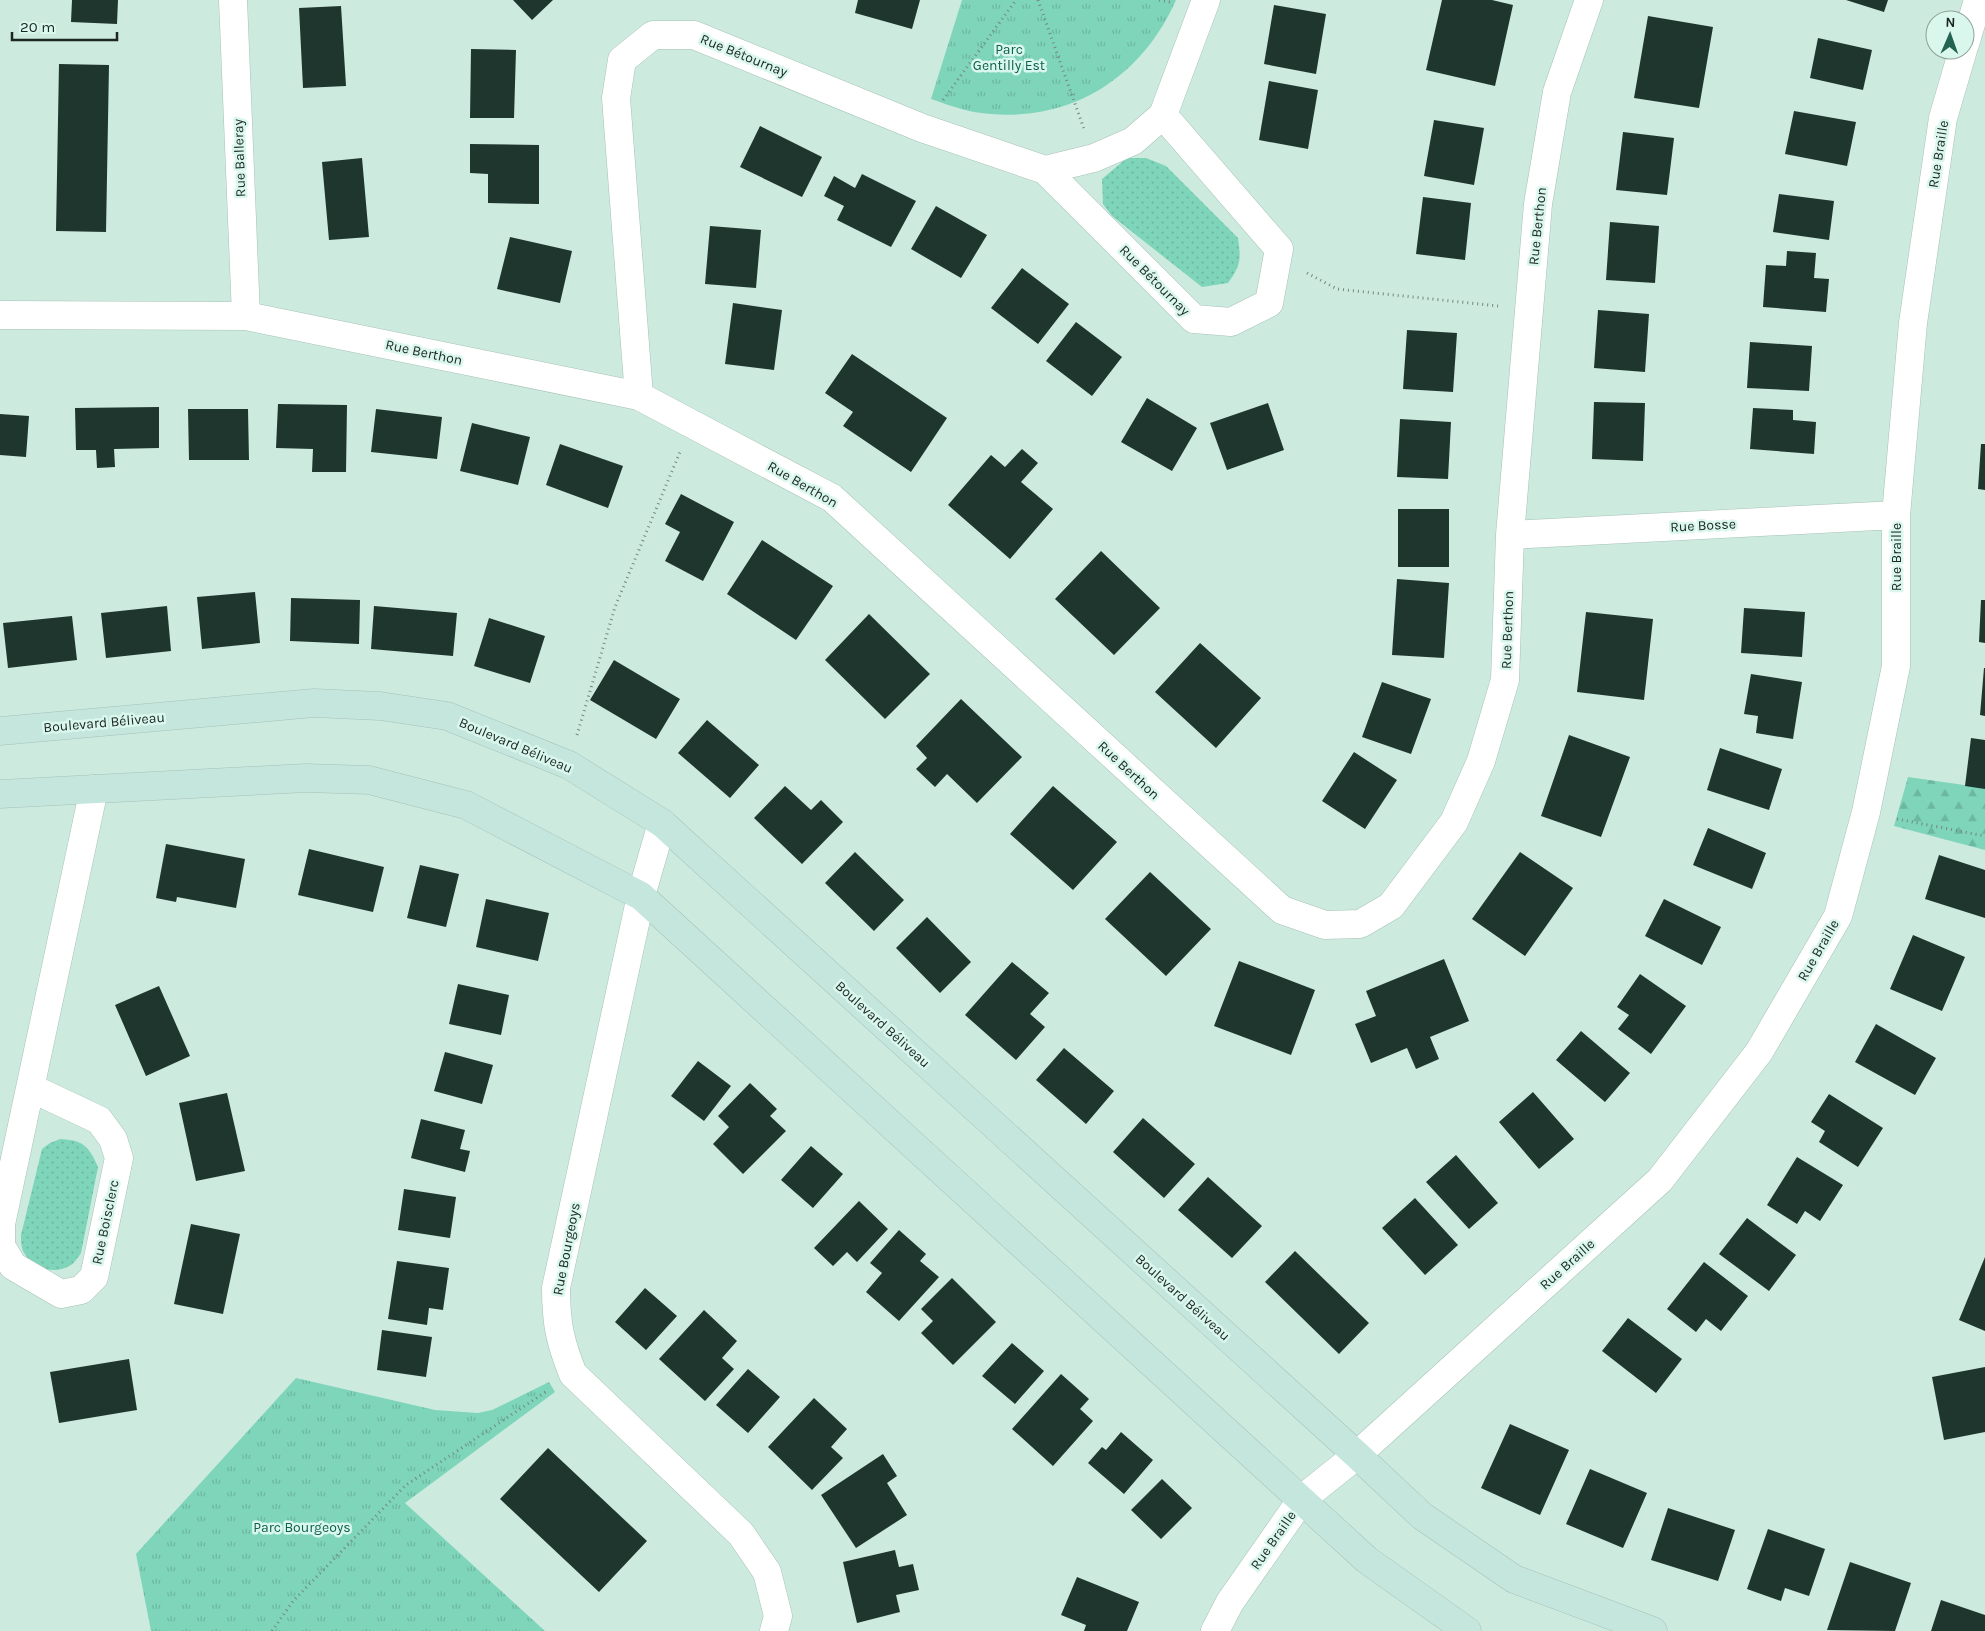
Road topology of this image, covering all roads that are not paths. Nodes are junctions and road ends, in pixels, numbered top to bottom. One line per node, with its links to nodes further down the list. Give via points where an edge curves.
1 (233, 0): 8 (street, Rue Balleray)
2 (1206, 0): 5 (street)
3 (1589, 0): 11 (street, Rue Berthon, via 1557,92 1538,204)
4 (1960, 60): 10 (street, Rue Braille, via 1943,118 1915,313)
5 (1163, 116): 6 (street, via 1133,141 1094,158); 6 (street, Rue Bétournay, via 1280,249 1268,303 1231,322 1194,319)
6 (1045, 170): 9 (street, Rue Bétournay, via 922,128 694,35 654,35 622,60 616,98)
7 (0, 315): 8 (street, Rue Berthon)
8 (246, 316): 9 (street, Rue Berthon)
9 (639, 396): 11 (street, Rue Berthon, via 832,498 1282,910 1325,925 1360,924 1391,906 1454,822 1481,761 1504,680)
10 (1896, 515): 11 (street, Rue Bosse); 18 (street, Rue Braille, via 1896,666 1866,812 1838,916 1759,1052 1660,1180)
11 (1510, 535)
12 (0, 731): 15 (street, Boulevard Béliveau, via 314,703 380,706 447,716 568,765)
13 (94, 789): 14 (street); 16 (street, via 306,778 369,780 466,805); 17 (street, Rue Boisclerc)
14 (0, 794)
15 (662, 823): 16 (street, Rue Bourgeoys); 18 (street, Boulevard Béliveau)
16 (641, 896): 19 (street); 20 (street, Rue Bourgeoys, via 556,1288 556,1319 561,1346 573,1374 741,1534 766,1572 778,1616)
17 (31, 1088): 17 (street, Rue Boisclerc, via 1,1224 1,1246 13,1266 61,1294 81,1290 94,1277 119,1158 113,1139 99,1120)
18 (1357, 1455): 19 (street, Rue Braille); 23 (street, Boulevard Béliveau, via 1422,1516 1514,1579)
19 (1302, 1499): 21 (street, Rue Braille, via 1230,1602); 22 (street, via 1367,1560)
20 (774, 1631)
21 (1215, 1631)
22 (1467, 1631)
23 (1653, 1631)

